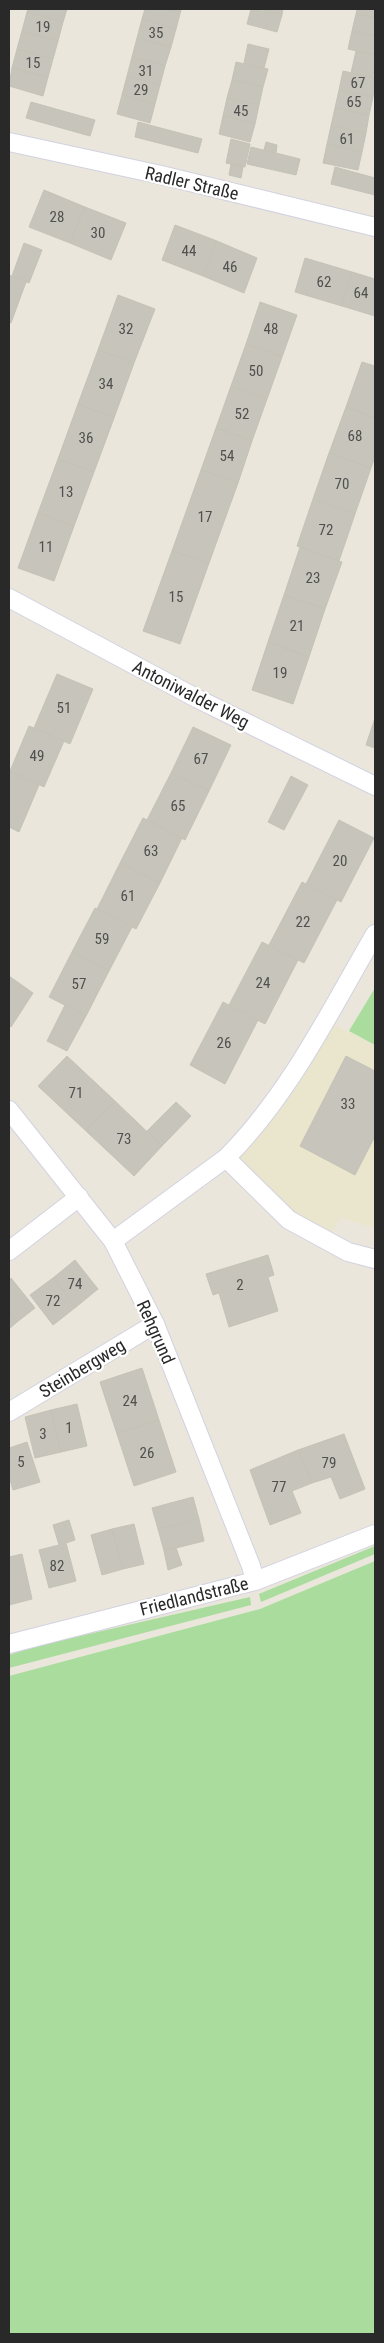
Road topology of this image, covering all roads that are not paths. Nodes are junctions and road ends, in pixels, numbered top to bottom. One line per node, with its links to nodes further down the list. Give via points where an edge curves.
1 (9, 142): 2 (street, Radler Straße)
2 (375, 227)
3 (9, 598): 4 (street, Antoniwalder Weg, via 198,699)
4 (375, 786)
5 (375, 934): 7 (street, via 300,1065)
6 (9, 1110): 8 (street, Rehgrund)
7 (226, 1158): 9 (street); 11 (street, via 289,1220 348,1252)
8 (79, 1197): 9 (street, Rehgrund); 10 (street)
9 (113, 1241): 12 (street, Rehgrund)
10 (9, 1251)
11 (375, 1259)
12 (155, 1324): 13 (street, Steinbergweg); 15 (street, Rehgrund)
13 (9, 1412)
14 (375, 1534): 15 (street, Friedlandstraße)
15 (255, 1581): 16 (street, Friedlandstraße)
16 (9, 1644)

